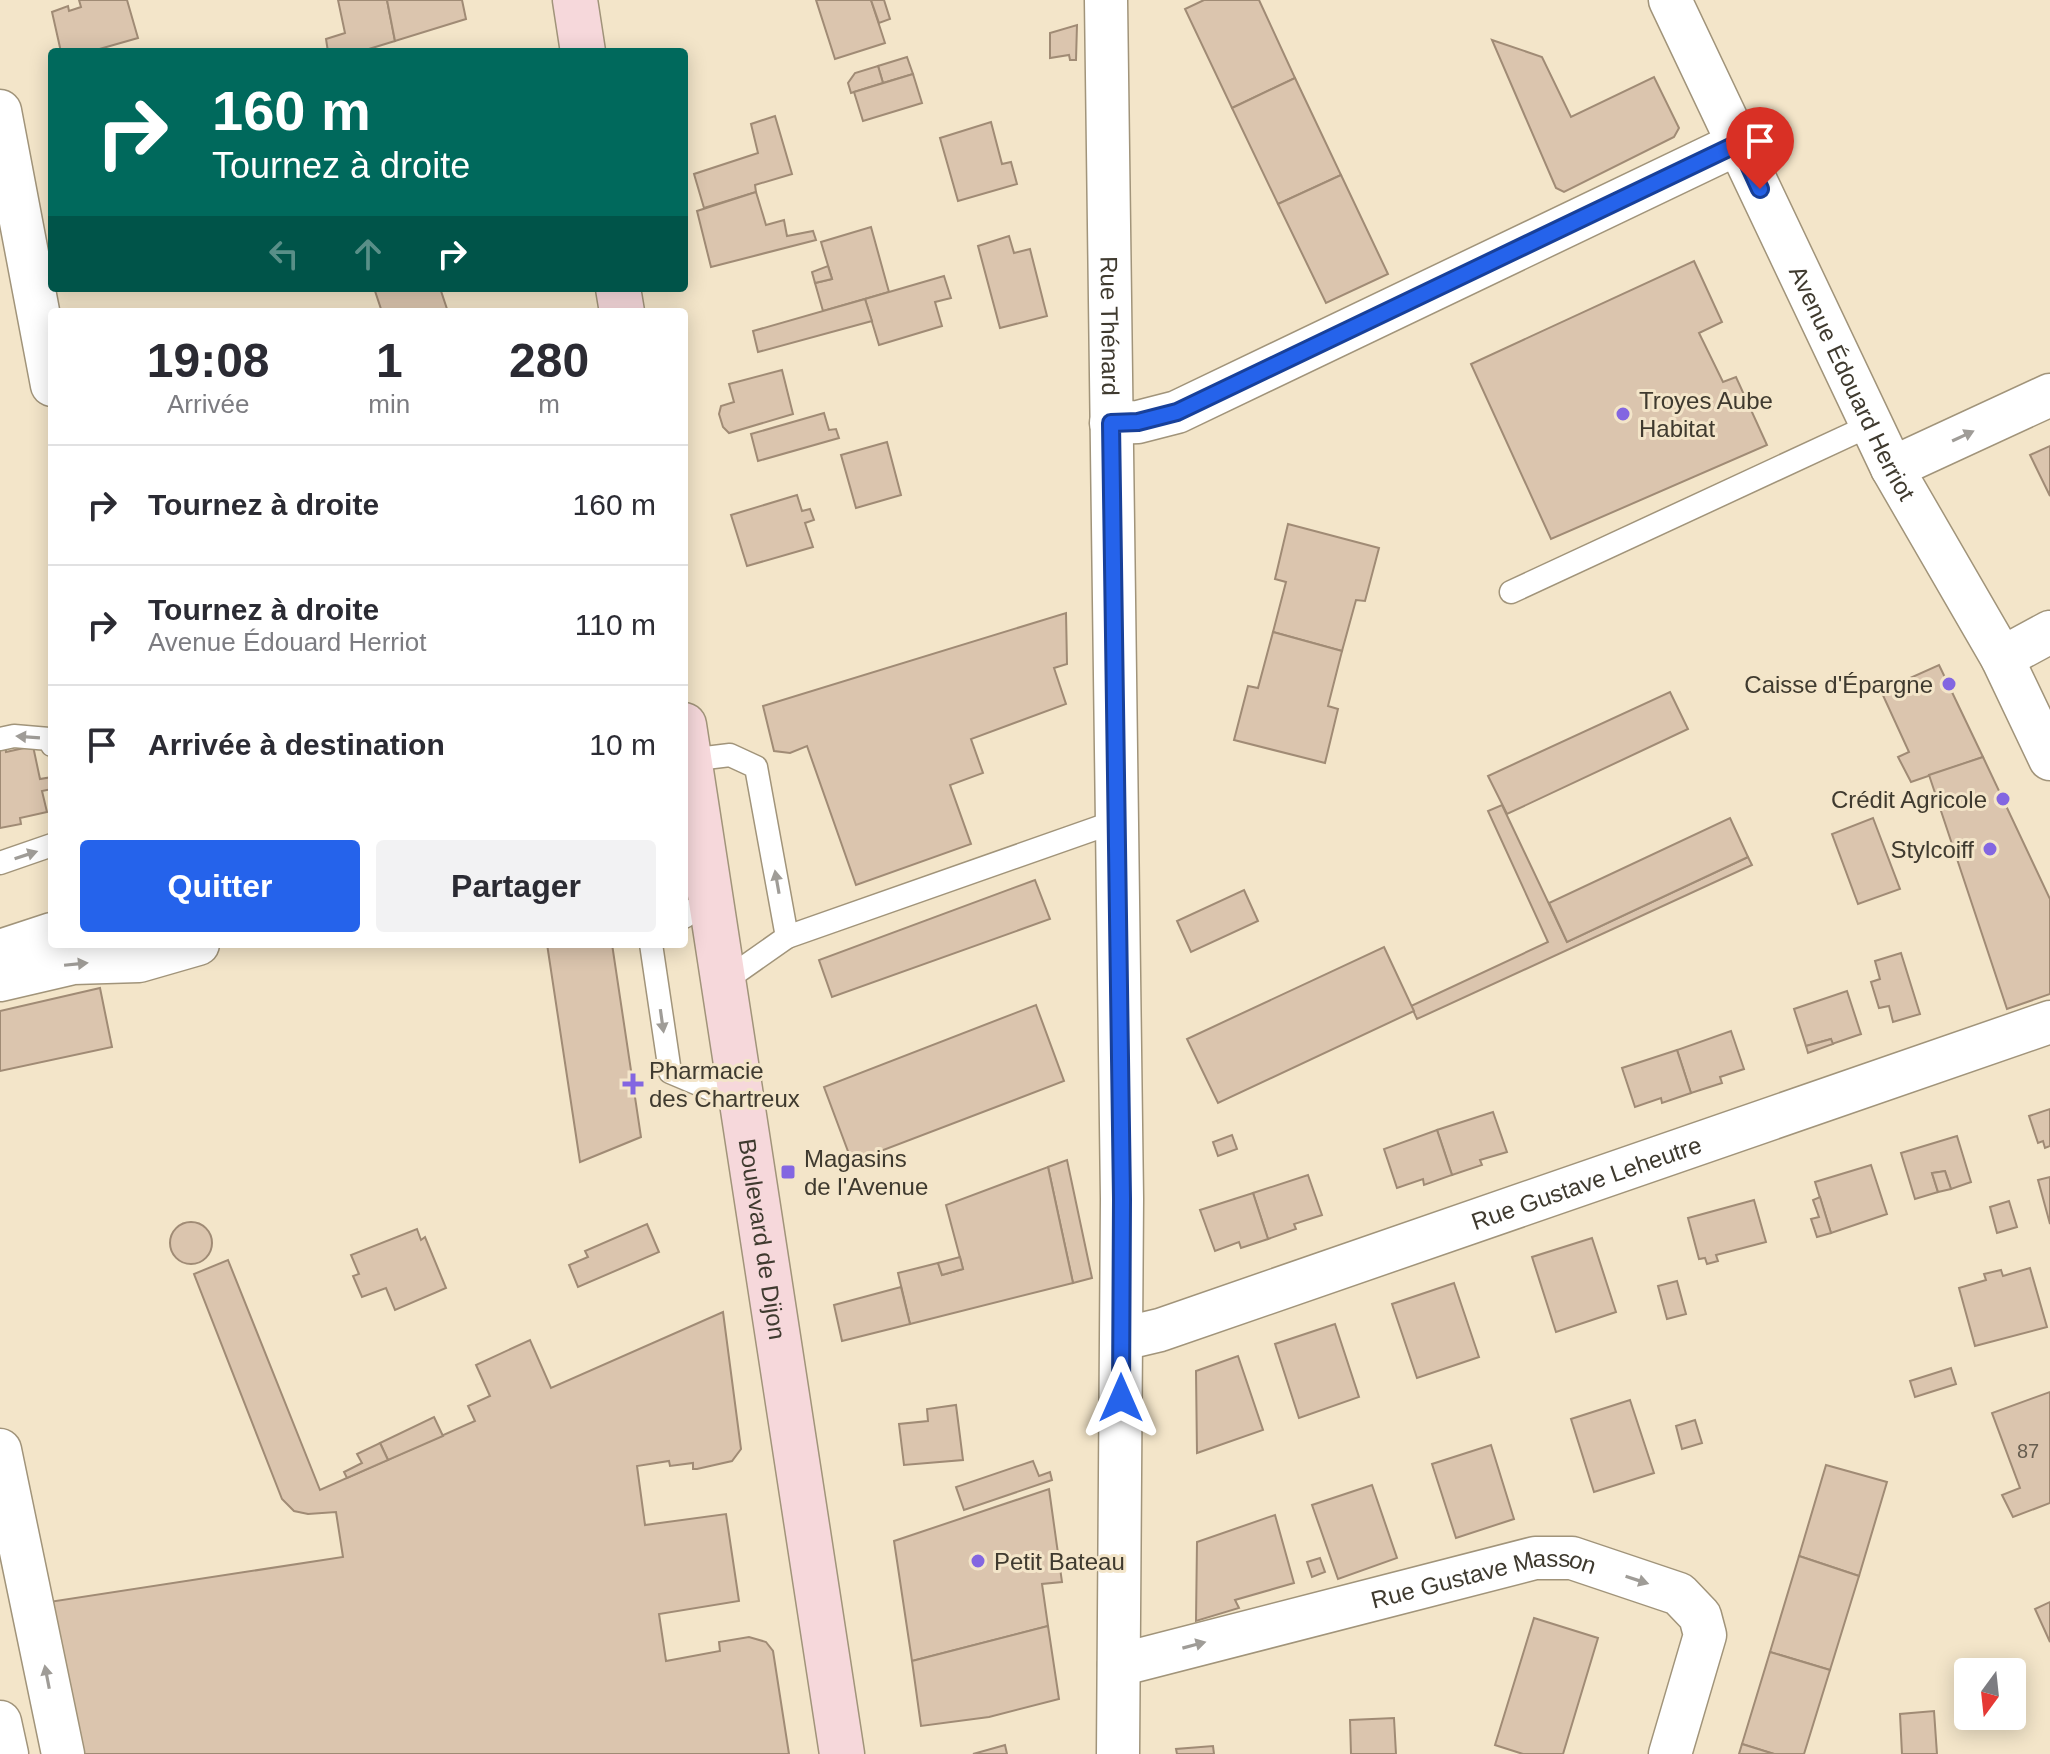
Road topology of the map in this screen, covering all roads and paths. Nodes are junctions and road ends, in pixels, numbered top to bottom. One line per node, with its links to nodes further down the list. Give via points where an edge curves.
1 (575, 0): 4 (main road)
2 (1106, 0): 9 (street, Rue Thénard)
3 (1670, 0): 6 (street, Avenue Édouard Herriot)
4 (582, 48)
5 (0, 111): 7 (street)
6 (1739, 143): 9 (street, via 1177,412); 10 (street, Avenue Édouard Herriot)
7 (48, 364)
8 (2050, 395): 11 (street, one-way to 8)
9 (1111, 423): 21 (street, Rue Thénard)
10 (1871, 425): 11 (street, Avenue Édouard Herriot); 12 (lane)
11 (1892, 468): 14 (street, Avenue Édouard Herriot)
12 (1511, 592)
13 (2050, 632): 14 (street)
14 (2002, 658): 18 (street, Avenue Édouard Herriot)
15 (0, 739): 16 (lane, one-way to 15)
16 (48, 739)
17 (688, 749): 26 (lane, one-way to 17, via 756,767 730,755)
18 (2050, 759)
19 (688, 780): 20 (main road, Boulevard de Dijon)
20 (690, 811): 24 (main road, Boulevard de Dijon)
21 (1117, 821): 26 (lane); 34 (street, Rue Thénard)
22 (48, 846): 23 (lane, one-way to 22)
23 (0, 863)
24 (697, 907): 31 (main road, Boulevard de Dijon)
25 (48, 935): 29 (street)
26 (787, 937): 31 (lane)
27 (184, 948): 30 (street, one-way to 27, via 73,963 139,961)
28 (652, 948): 33 (lane, one-way to 33, via 670,1072)
29 (0, 951)
30 (0, 980)
31 (723, 982): 33 (main road, Boulevard de Dijon)
32 (2050, 1022): 34 (street, Rue Gustave Leheutre)
33 (741, 1102): 40 (main road, Boulevard de Dijon)
34 (1122, 1339): 36 (street, Rue Thénard)
35 (0, 1450): 39 (street, one-way to 35)
36 (1119, 1665): 41 (street, Rue Thénard); 42 (street, Rue Gustave Masson, one-way to 42, via 1535,1558 1572,1558 1679,1594 1700,1616 1705,1635)
37 (0, 1722): 38 (street)
38 (7, 1754)
39 (63, 1754)
40 (842, 1754)
41 (1118, 1754)
42 (1670, 1754)

